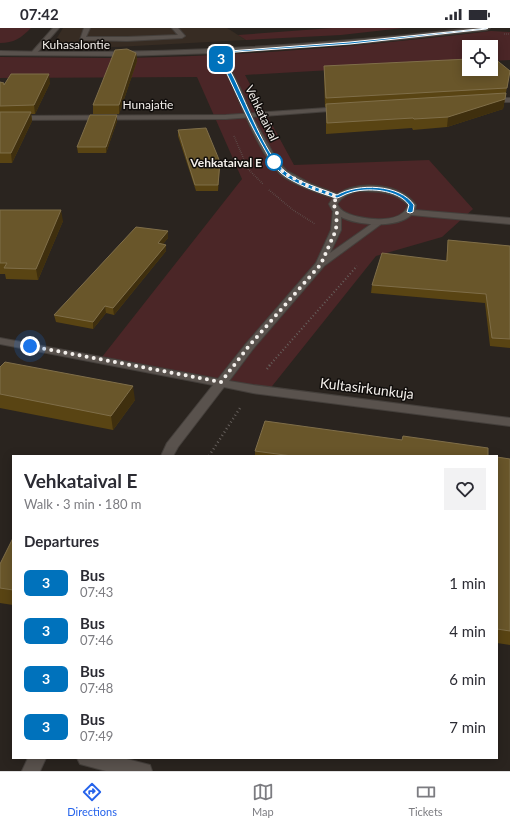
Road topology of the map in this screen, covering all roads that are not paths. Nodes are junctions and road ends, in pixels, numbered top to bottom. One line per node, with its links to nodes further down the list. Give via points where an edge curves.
1 (56, 28): 7 (street)
2 (87, 28): 3 (street, via 82,39 182,36)
3 (175, 28)
4 (486, 28): 5 (street, Kuhasalontie, via 350,43)
5 (218, 52): 7 (street, Kuhasalontie, via 131,55); 11 (street, Vehkataival)
6 (0, 54): 7 (street, Kuhasalontie)
7 (32, 54)
8 (482, 100): 9 (street)
9 (510, 100)
10 (346, 109): 11 (street, Hunajatie)
11 (248, 116): 12 (street, Hunajatie); 13 (street, Vehkataival, via 274,161 284,173)
12 (0, 118)
13 (337, 197): 14 (street, via 333,204); 15 (street, via 357,189 386,190 407,199 412,205)
14 (337, 211): 17 (street, via 347,217); 18 (street, via 336,230)
15 (410, 212): 16 (street); 17 (street, via 404,217)
16 (510, 221)
17 (380, 222): 18 (street)
18 (321, 264): 20 (street)
19 (0, 341): 20 (street)
20 (221, 382): 21 (street, Kultasirkunkuja, via 253,389); 22 (street)
21 (510, 422)
22 (168, 455)
23 (37, 759): 25 (street)
24 (90, 759): 26 (street)
25 (31, 771)
26 (143, 771)

